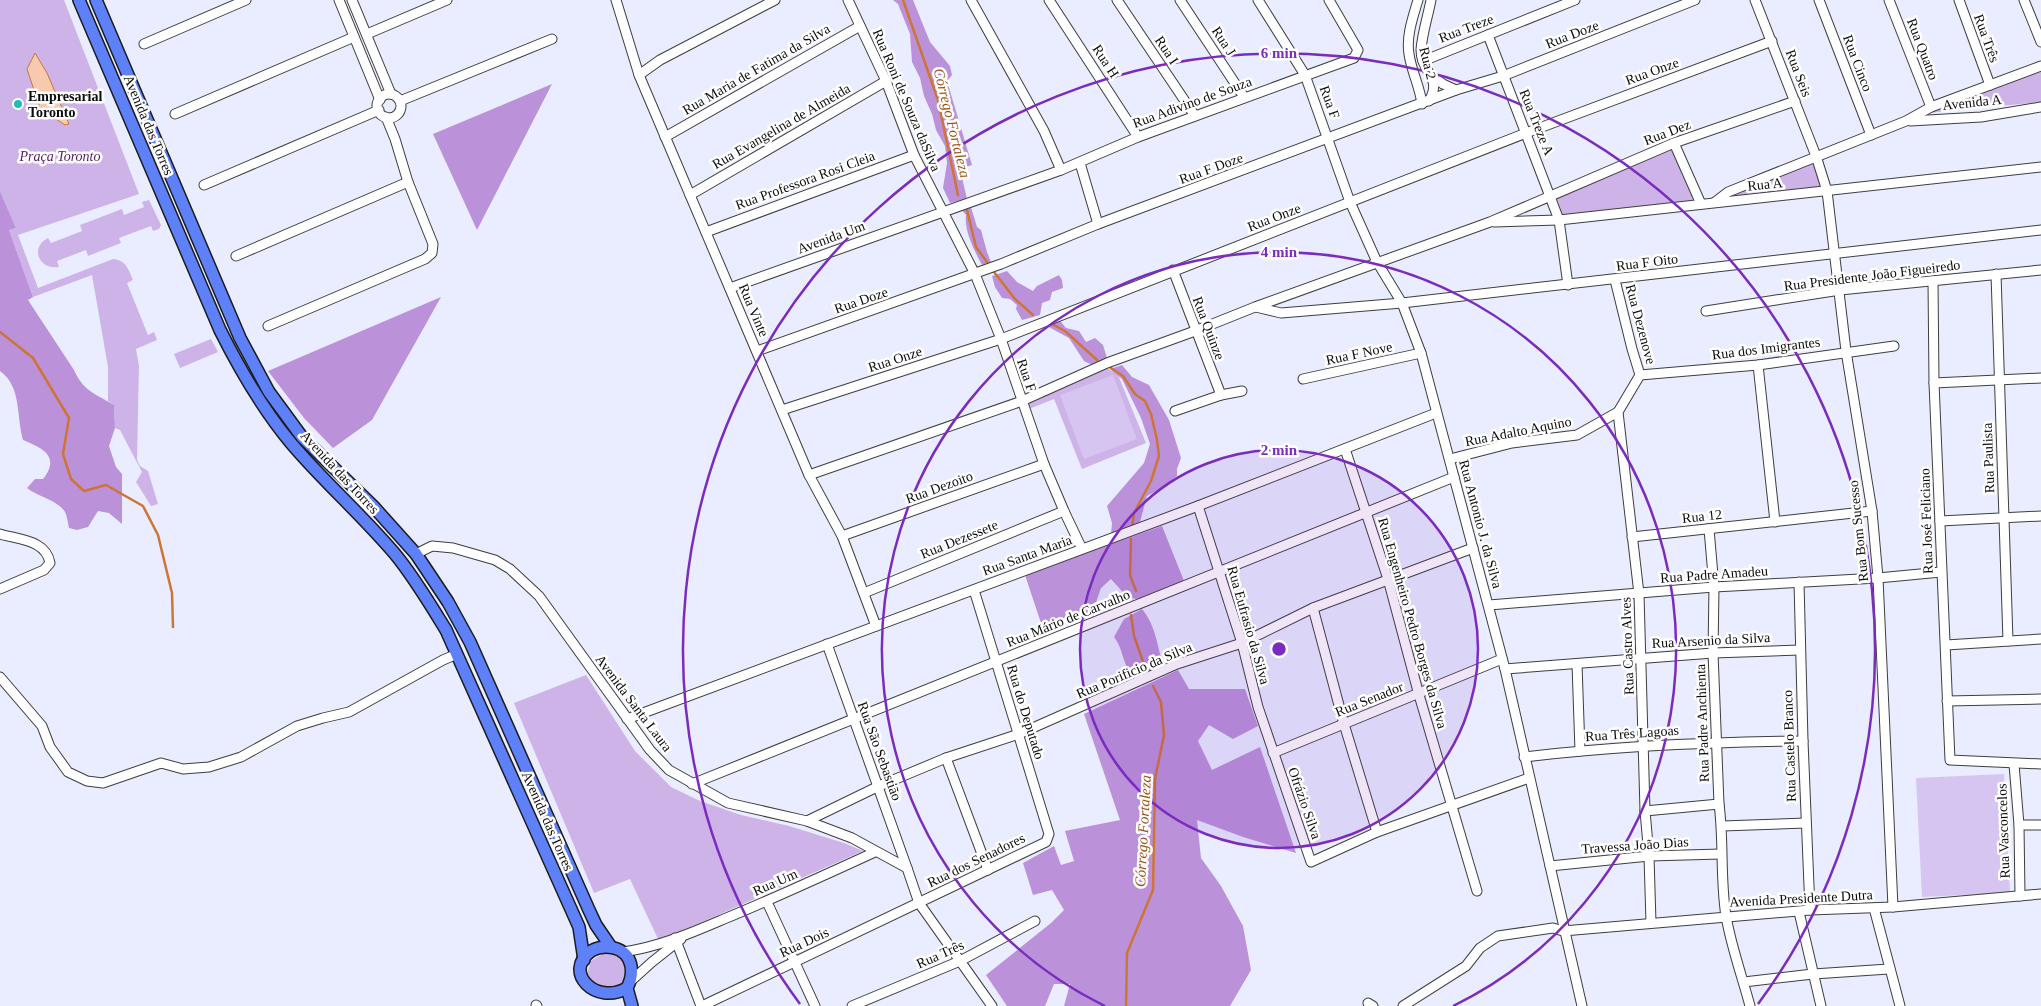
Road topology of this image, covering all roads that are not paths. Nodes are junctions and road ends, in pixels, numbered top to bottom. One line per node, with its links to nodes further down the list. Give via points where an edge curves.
1 (96, 0): 24 (main road, via 90,5); 136 (main road, Avenida das Torres, via 240,338 269,392 302,437 373,506)
2 (246, 0): 32 (street)
3 (339, 0): 28 (street)
4 (352, 0): 26 (street)
5 (447, 0): 26 (street)
6 (616, 0): 36 (street, Rua Vinte)
7 (775, 0): 36 (street, via 660,60)
8 (848, 0): 25 (street, Rua Roni de Souza daSilva)
9 (971, 0): 67 (street, via 1044,131)
10 (1049, 0): 59 (street, Rua H)
11 (1118, 0): 53 (street, Rua I)
12 (1180, 0): 43 (street, Rua J)
13 (1258, 0): 37 (street, Rua F)
14 (1329, 0): 37 (street, Rua Adivino de Souza, via 1358,50 1354,58)
15 (1418, 0): 47 (street, Rua 2, via 1409,55)
16 (1431, 0): 33 (street, Rua 2, via 1421,51)
17 (1575, 0): 27 (street, Rua Treze)
18 (1696, 0): 38 (street, Rua Doze)
19 (1755, 0): 30 (street, Rua Seis)
20 (1819, 0): 57 (street, Rua Cinco)
21 (1889, 0): 48 (street, Rua Quatro)
22 (1959, 0): 40 (street, Rua Três)
23 (2024, 0): 31 (street)
24 (80, 2): 157 (main road, Avenida das Torres, via 238,367 291,443 407,569 446,630)
25 (860, 26): 39 (street, Rua Roni de Souza daSilva); 58 (street, Rua Maria de Fatima da Silva)
26 (367, 34): 42 (street)
27 (1488, 35): 33 (street, Rua Treze); 38 (street, Rua Treze A)
28 (354, 37): 44 (street); 51 (street)
29 (552, 39): 45 (street)
30 (1772, 41): 46 (street, Rua Seis); 56 (street, Rua Onze)
31 (2041, 42)
32 (144, 44)
33 (1424, 61): 35 (street, Rua 2)
34 (2041, 66): 40 (street)
35 (1431, 74): 41 (street, Rua 2); 47 (street, Rua 2, via 1434,87)
36 (639, 75): 58 (street, Rua Vinte)
37 (1305, 75): 43 (street, Rua Adivino de Souza); 61 (street, Rua F)
38 (1503, 76): 41 (street, Rua Doze); 56 (street, Rua Treze A)
39 (886, 81): 63 (street, Rua Roni de Souza daSilva); 72 (street, Rua Evangelina de Almeida)
40 (1990, 85): 48 (street)
41 (1456, 90): 47 (street, Rua F Doze)
42 (391, 94): 44 (street); 45 (street)
43 (1244, 97): 53 (street, Rua Adivino de Souza)
44 (380, 100): 50 (street)
45 (400, 101): 52 (street)
46 (1795, 101): 62 (street, Rua Dez); 64 (street, Rua Seis)
47 (1426, 103): 61 (street, Rua F Doze)
48 (1931, 107): 55 (street)
49 (2041, 107): 55 (street, Avenida A, via 1981,116)
50 (379, 110): 54 (street); 69 (street)
51 (175, 114)
52 (398, 114): 54 (street); 60 (street)
53 (1195, 116): 59 (street, Rua Adivino de Souza)
54 (386, 117): 60 (street)
55 (1906, 121): 57 (street)
56 (1526, 133): 71 (street, Rua Treze A); 73 (street, Rua Onze)
57 (1871, 135): 64 (street)
58 (665, 137): 72 (street, Rua Vinte)
59 (1138, 137): 65 (street, Rua Adivino de Souza)
60 (395, 139): 68 (street)
61 (1329, 139): 73 (street, Rua Antonio J. da Silva); 79 (street, Rua F Doze)
62 (1674, 143): 71 (street, Rua Dez); 75 (street)
63 (914, 155): 76 (street, Rua Roni de Souza daSilva); 81 (street, Rua Professora Rosi Cleia)
64 (1816, 156): 70 (street, Rua Bom Sucesso); 74 (street, via 1728,192)
65 (1080, 163): 67 (street, Rua Adivino de Souza); 79 (street)
66 (2041, 166): 70 (street, Rua A)
67 (1060, 170): 76 (street, Avenida Um)
68 (408, 182): 83 (street); 97 (street, via 433,244 432,253 425,259)
69 (204, 185)
70 (1827, 191): 74 (street, Rua A); 82 (street, Rua Bom Sucesso)
71 (1551, 194): 77 (street, Rua Treze A); 78 (street, Rua Dez)
72 (690, 195): 81 (street, Rua Vinte)
73 (1350, 202): 84 (street, Rua Antonio J. da Silva); 85 (street, Rua Onze)
74 (1715, 202): 75 (street, Rua A)
75 (1701, 204): 77 (street, Rua A)
76 (942, 211): 87 (street, Rua F); 92 (street, Avenida Um)
77 (1560, 220): 78 (street, Rua A); 91 (street, Rua Treze A)
78 (1490, 222): 84 (street)
79 (1098, 224): 87 (street, Rua F Doze)
80 (2041, 230): 82 (street, Rua F Oito)
81 (706, 232): 92 (street, Rua Vinte)
82 (1834, 254): 89 (street, Rua F Oito); 93 (street, Rua Bom Sucesso)
83 (236, 256)
84 (1377, 262): 94 (street, Rua Antonio J. da Silva); 95 (street)
85 (1173, 270): 98 (street, Rua Quinze); 99 (street, Rua Onze)
86 (2041, 270): 88 (street, Rua Presidente João Figueiredo)
87 (975, 274): 99 (street, Rua F); 101 (street, Rua Doze)
88 (1996, 274): 90 (street, Rua Presidente João Figueiredo); 108 (street, Rua Paulista)
89 (1615, 280): 91 (street, Rua F Oito); 105 (street, Rua Dezenove)
90 (1933, 281): 93 (street, Rua Presidente João Figueiredo); 109 (street, Rua José Feliciano)
91 (1568, 285): 94 (street, Rua F Oito)
92 (730, 288): 101 (street, Rua Vinte)
93 (1840, 290): 96 (street, Rua Presidente João Figueiredo); 102 (street, Rua Bom Sucesso)
94 (1402, 303): 95 (street, Rua F Oito, via 1280,313); 103 (street, Rua Antonio J. da Silva)
95 (1255, 307): 98 (street)
96 (1706, 311)
97 (268, 326)
98 (1195, 331): 111 (street, Rua Quinze); 112 (street, via 1107,363)
99 (1001, 339): 112 (street, Rua F); 113 (street, Rua Onze)
100 (1894, 346): 102 (street, Rua dos Imigrantes)
101 (757, 351): 113 (street, Rua Vinte)
102 (1846, 352): 104 (street, Rua dos Imigrantes); 123 (street, Rua Bom Sucesso)
103 (1421, 353): 107 (street, Rua F Nove); 116 (street, Rua Antonio J. da Silva)
104 (1758, 365): 105 (street, Rua dos Imigrantes); 129 (street)
105 (1640, 375): 115 (street)
106 (2041, 378): 108 (street)
107 (1303, 379)
108 (2000, 380): 109 (street); 127 (street, Rua Paulista)
109 (1934, 384): 128 (street, Rua José Feliciano)
110 (1242, 391): 111 (street)
111 (1221, 396): 114 (street)
112 (1022, 401): 119 (street, Rua F); 120 (street)
113 (782, 410): 120 (street, Rua Vinte)
114 (1175, 411)
115 (1618, 412): 118 (street, Rua Adalto Aquino, via 1576,435 1512,443); 133 (street, Rua Castro Alves)
116 (1436, 413): 117 (street, Rua Santa Maria); 118 (street, Rua Antonio J. da Silva)
117 (1344, 449): 122 (street, Rua Santa Maria); 125 (street, Rua Engenheiro Pedro Borges da Silva)
118 (1450, 459): 121 (street, Rua Antonio J. da Silva)
119 (1044, 464): 124 (street, Rua F); 132 (street, Rua Dezoito)
120 (809, 475): 132 (street, Rua Vinte)
121 (1454, 477): 125 (street, Rua Mário de Carvalho); 134 (street, Rua Antonio J. da Silva)
122 (1198, 506): 135 (street, Rua Santa Maria); 137 (street, Rua Eufrasio da Silva)
123 (1872, 511): 129 (street, Rua 12); 139 (street, Rua Bom Sucesso)
124 (1064, 512): 135 (street, Rua F); 145 (street, Rua Dezessete)
125 (1367, 513): 137 (street, Rua Mário de Carvalho); 140 (street, Rua Engenheiro Pedro Borges da Silva)
126 (2041, 516): 127 (street)
127 (2004, 518): 128 (street); 151 (street, Rua Paulista)
128 (1940, 521): 138 (street, Rua José Feliciano)
129 (1775, 522): 130 (street, Rua 12)
130 (1709, 529): 133 (street, Rua 12); 142 (street, Rua Padre Anchienta)
131 (0, 534): 143 (street, via 41,545 50,563 44,570)
132 (842, 536): 145 (street, Rua Vinte)
133 (1632, 537): 146 (street, Rua Castro Alves)
134 (1473, 548): 140 (street, Rua Porificio da Silva); 147 (street, Rua Antonio J. da Silva)
135 (1082, 549): 144 (street, Rua Santa Maria)
136 (416, 554): 166 (street, Avenida Santa Laura, via 432,546 453,548 495,560 510,569 539,596); 212 (main road, Avenida das Torres, via 470,642 589,910)
137 (1220, 572): 152 (street, Rua Eufrasio da Silva); 159 (street, Rua Mário de Carvalho)
138 (1941, 572): 139 (street, Rua Padre Amadeu); 154 (street, Rua José Feliciano)
139 (1878, 578): 141 (street, Rua Padre Amadeu); 204 (street, Rua Bom Sucesso)
140 (1388, 579): 148 (street, Rua Porificio da Silva); 163 (street, Rua Engenheiro Pedro Borges da Silva)
141 (1799, 582): 142 (street, Rua Padre Amadeu); 155 (street, Rua Castelo Branco)
142 (1714, 588): 146 (street, Rua Padre Amadeu); 156 (street, Rua Padre Anchienta)
143 (0, 590)
144 (974, 590): 149 (street, Rua Santa Maria); 159 (street, Rua do Deputado)
145 (864, 593): 149 (street, Rua Vinte)
146 (1639, 594): 147 (street, Rua Padre Amadeu); 158 (street, Rua Castro Alves)
147 (1489, 605): 160 (street, Rua Antonio J. da Silva)
148 (1313, 608): 152 (street, Rua Porificio da Silva); 168 (street)
149 (876, 626): 153 (street, Rua Santa Maria)
150 (2041, 639): 151 (street)
151 (2008, 641): 154 (street)
152 (1242, 643): 169 (street, Rua Porificio da Silva, via 1177,664); 174 (street, Rua Eufrasio da Silva)
153 (827, 644): 166 (street, Rua Santa Maria); 167 (street, Rua São Sebastião)
154 (1946, 645): 165 (street, Rua José Feliciano)
155 (1800, 650): 156 (street, Rua Arsenio da Silva); 170 (street, Rua Castelo Branco)
156 (1714, 653): 158 (street, Rua Arsenio da Silva); 171 (street, Rua Padre Anchienta)
157 (457, 654): 162 (street, via 349,712 297,726 241,757 210,767 183,768 161,763 103,783 86,782 68,772 50,747 42,726); 214 (main road, Avenida das Torres, via 579,927)
158 (1642, 658): 161 (street, Rua Arsenio da Silva); 172 (street, Rua Castro Alves)
159 (996, 662): 167 (street, Rua Mário de Carvalho); 169 (street, Rua do Deputado)
160 (1504, 664): 161 (street, Rua Arsenio da Silva); 163 (street, Rua Senador); 175 (street, Rua Antonio J. da Silva)
161 (1577, 664): 173 (street)
162 (0, 677)
163 (1418, 694): 168 (street, Rua Senador); 183 (street, Rua Engenheiro Pedro Borges da Silva)
164 (2041, 699): 165 (street)
165 (1947, 701): 177 (street, Rua José Feliciano, via 1950,760)
166 (627, 719): 180 (street, Avenida Santa Laura, via 669,770)
167 (854, 719): 180 (street, Rua Mário de Carvalho); 181 (street, Rua São Sebastião)
168 (1344, 724): 174 (street, Rua Senador); 190 (street)
169 (1019, 734): 176 (street, Rua Porificio da Silva); 191 (street, Rua do Deputado, via 1049,834)
170 (1802, 741): 171 (street, Rua Três Lagoas); 186 (street, Rua Castelo Branco)
171 (1717, 742): 172 (street, Rua Três Lagoas); 182 (street, Rua Padre Anchienta)
172 (1643, 746): 173 (street, Rua Três Lagoas); 184 (street, Rua Castro Alves)
173 (1580, 751): 175 (street, Rua Três Lagoas)
174 (1273, 752): 190 (street, Ofrázio Silva, via 1311,862)
175 (1524, 757): 179 (street, Rua Antonio J. da Silva)
176 (946, 758): 181 (street, Rua Porificio da Silva); 197 (street)
177 (2014, 764): 178 (street); 189 (street, Rua Vasconcelos)
178 (2041, 764)
179 (1529, 778): 183 (street); 195 (street, Rua Antonio J. da Silva)
180 (692, 784): 185 (street, Avenida Santa Laura, via 728,803)
181 (879, 786): 185 (street, Rua Porificio da Silva); 196 (street, Rua São Sebastião)
182 (1719, 804): 184 (street); 188 (street, Rua Padre Anchienta)
183 (1452, 805): 190 (street); 198 (street, Rua Engenheiro Pedro Borges da Silva)
184 (1645, 812): 194 (street, Rua Castro Alves)
185 (807, 821): 192 (street, Avenida Santa Laura, via 852,838)
186 (1806, 823): 188 (street); 205 (street, Rua Castelo Branco)
187 (2041, 825): 189 (street)
188 (1722, 826): 193 (street, Rua Padre Anchienta)
189 (2019, 826): 200 (street, Rua Vasconcelos)
190 (1377, 832)
191 (1046, 842): 197 (street, Rua dos Senadores)
192 (875, 852): 196 (street, Avenida Santa Laura); 201 (street, Rua Um)
193 (1721, 854): 194 (street, Travessa João Dias); 207 (street, Rua Padre Anchienta)
194 (1649, 856): 195 (street, Travessa João Dias); 209 (street, Rua Castro Alves)
195 (1550, 866): 210 (street, Rua Antonio J. da Silva)
196 (908, 868): 202 (street)
197 (988, 870): 202 (street, Rua dos Senadores)
198 (1477, 891)
199 (2041, 894): 200 (street, Avenida Presidente Dutra)
200 (2020, 896): 204 (street, Avenida Presidente Dutra)
201 (767, 902): 211 (street, Rua Um); 215 (street)
202 (919, 904): 215 (street, Rua Dois); 216 (street)
203 (1874, 908): 204 (street, Avenida Presidente Dutra); 205 (street, Avenida Presidente Dutra); 217 (street)
204 (1893, 908)
205 (1810, 910): 206 (street, Avenida Presidente Dutra)
206 (1799, 912): 207 (street, Avenida Presidente Dutra); 218 (street)
207 (1726, 916): 209 (street, Avenida Presidente Dutra); 219 (street, Rua Padre Anchienta)
208 (1035, 921): 216 (street, Rua Três)
209 (1651, 923): 210 (street, Avenida Presidente Dutra)
210 (1564, 931): 227 (street, Avenida Presidente Dutra, via 1553,928 1498,936 1480,948 1466,966); 228 (street, Rua Antonio J. da Silva)
211 (676, 940): 213 (street, Rua Um); 220 (street, Rua Um); 223 (street)
212 (611, 947): 213 (main road); 214 (main road, via 595,949)
213 (623, 952): 220 (main road, via 632,965)
214 (584, 960): 221 (main road, Avenida das Torres, via 580,974 583,983 588,991)
215 (795, 961): 223 (street, Rua Dois); 224 (street)
216 (960, 961): 225 (street, Rua Três); 226 (street)
217 (1889, 969): 218 (street); 231 (street)
218 (1812, 974): 219 (street); 230 (street)
219 (1744, 982): 229 (street, Rua Padre Anchienta)
220 (629, 984): 221 (main road, Avenida das Torres, via 621,994); 222 (main road)
221 (606, 1002)
222 (632, 1006)
223 (702, 1006)
224 (815, 1006)
225 (852, 1006)
226 (992, 1006)
227 (1403, 1006)
228 (1582, 1006)
229 (1750, 1006)
230 (1821, 1006)
231 (1900, 1006)

